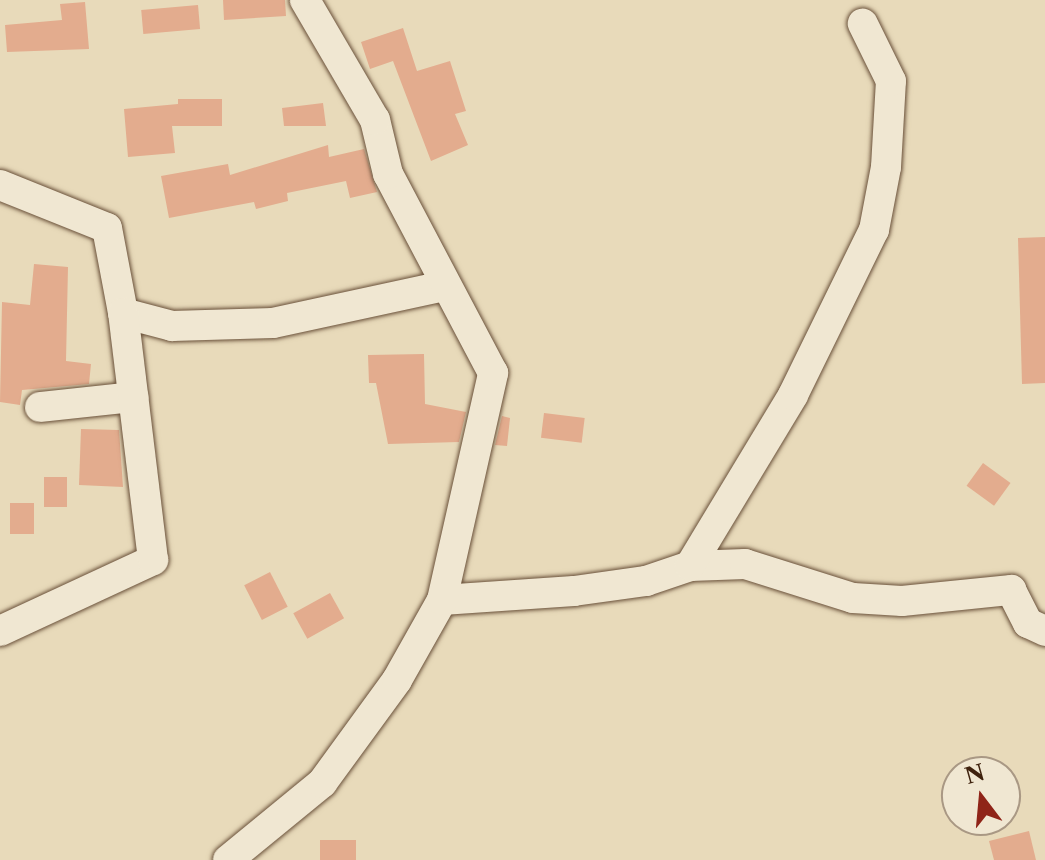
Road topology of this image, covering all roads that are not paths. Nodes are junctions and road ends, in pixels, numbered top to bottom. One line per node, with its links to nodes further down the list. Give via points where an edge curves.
1 (305, 0): 4 (street, via 375,120 388,174)
2 (863, 24): 8 (street, via 891,81 886,167 874,230 793,395)
3 (0, 185): 5 (street, via 107,228)
4 (444, 286): 5 (street, via 273,323 172,326); 9 (street, via 493,373)
5 (123, 313): 6 (street)
6 (133, 397): 7 (street); 10 (street, via 153,560)
7 (40, 407)
8 (690, 566): 9 (street, via 617,585); 11 (street, via 745,564 853,598 902,601 1011,590 1028,623)
9 (442, 600): 12 (street, via 397,680 322,783)
10 (0, 631)
11 (1045, 631)
12 (228, 860)

